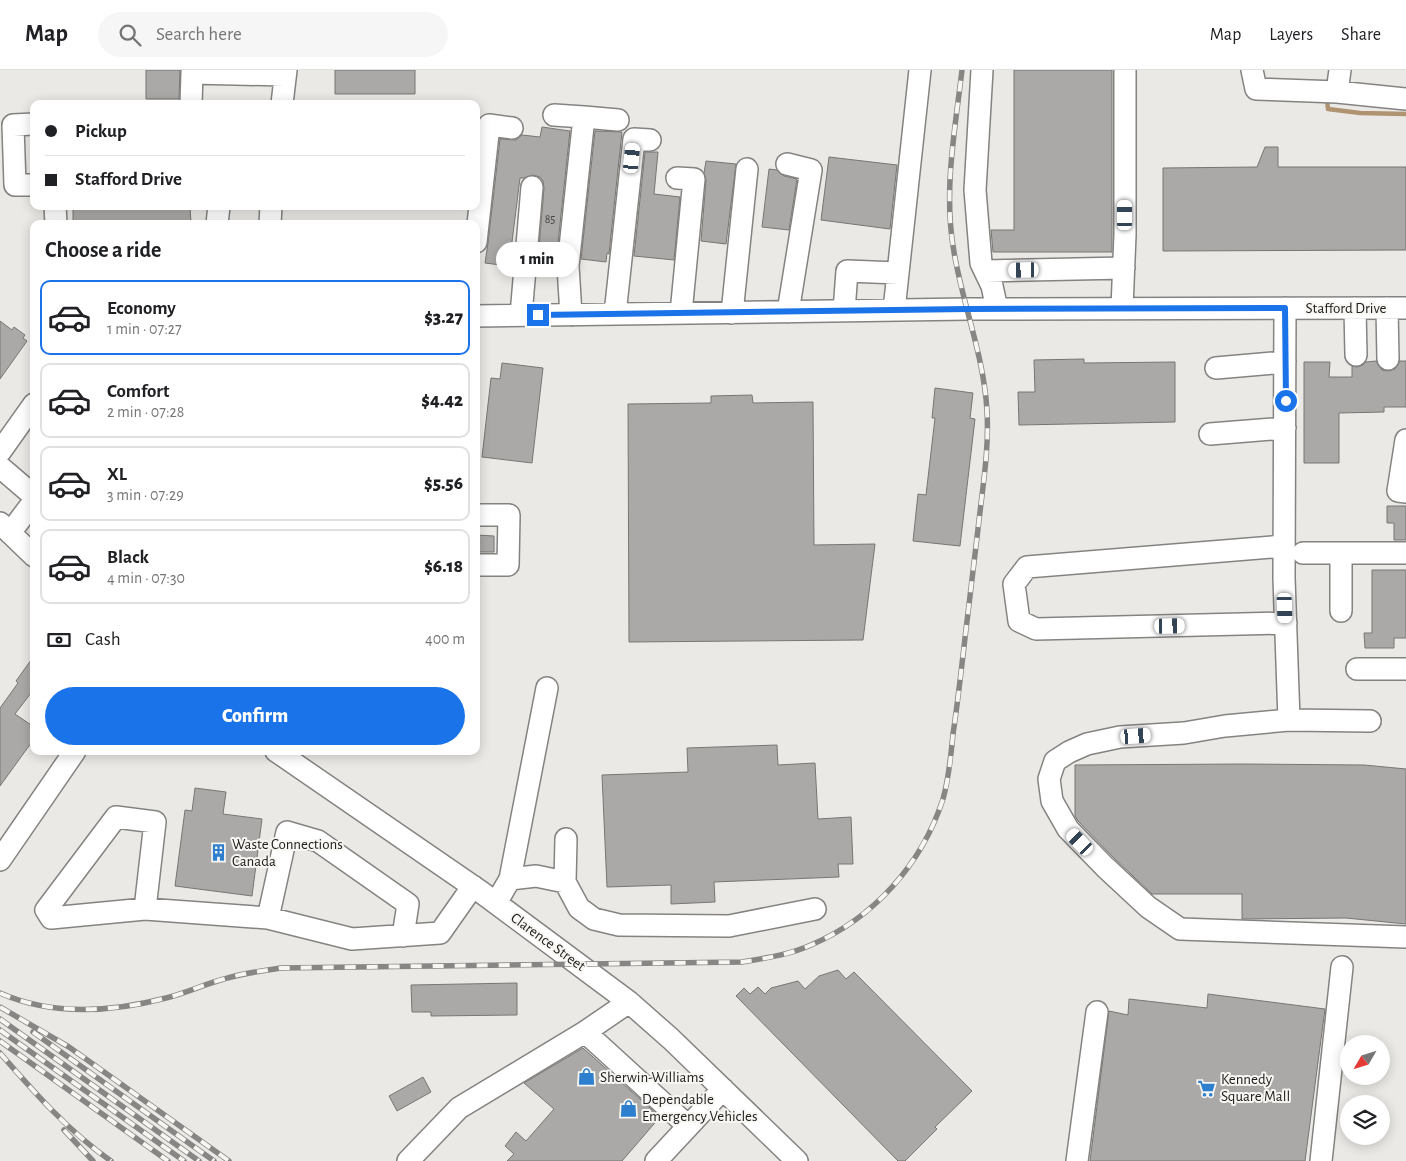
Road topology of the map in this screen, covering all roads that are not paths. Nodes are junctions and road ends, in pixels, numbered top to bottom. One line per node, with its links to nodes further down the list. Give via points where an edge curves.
1 (920, 70): 26 (street)
2 (982, 70): 25 (street, via 975,190)
3 (1125, 70): 24 (street)
4 (1252, 70): 8 (street, via 1256,88)
5 (1340, 70): 8 (street)
6 (238, 72): 7 (street); 10 (street, via 192,73)
7 (286, 73): 11 (street)
8 (1337, 92): 9 (street)
9 (1406, 99)
10 (191, 100)
11 (283, 100)
12 (554, 115): 13 (street)
13 (584, 117): 14 (street); 38 (street, via 568,266)
14 (618, 120)
15 (30, 124): 21 (street, via 13,125 15,185)
16 (512, 128): 23 (street, via 489,125)
17 (650, 140): 37 (street, via 634,139)
18 (786, 164): 35 (street, via 811,170)
19 (747, 169): 34 (street)
20 (677, 178): 36 (street, via 694,179)
21 (30, 186)
22 (532, 187): 40 (street)
23 (480, 206)
24 (1124, 268): 25 (street); 27 (street)
25 (984, 271): 31 (street, via 992,286)
26 (898, 273): 32 (street); 33 (street, via 847,271)
27 (1122, 308): 28 (street, Stafford Drive); 31 (street, Stafford Drive)
28 (1285, 308): 29 (street, Stafford Drive); 43 (street)
29 (1355, 308): 30 (street, Stafford Drive); 41 (street)
30 (1397, 308): 42 (street)
31 (997, 309): 32 (street, Stafford Drive)
32 (894, 310): 33 (street, Stafford Drive)
33 (844, 311): 35 (street, Stafford Drive)
34 (732, 312): 35 (street, Stafford Drive); 36 (street, Stafford Drive)
35 (788, 312)
36 (681, 313): 37 (street, Stafford Drive)
37 (615, 314): 38 (street, Stafford Drive)
38 (572, 315): 40 (street, Stafford Drive)
39 (480, 316): 40 (street, Stafford Drive)
40 (521, 316)
41 (1356, 355)
42 (1388, 359)
43 (1285, 362): 44 (street); 46 (street)
44 (1216, 368)
45 (30, 410): 49 (street)
46 (1285, 428): 47 (street); 57 (street)
47 (1210, 434)
48 (1406, 440): 51 (street, via 1398,492)
49 (0, 452)
50 (0, 467): 52 (street)
51 (1406, 492)
52 (30, 493)
53 (30, 505): 55 (street)
54 (480, 515): 60 (street, via 509,515 508,565)
55 (5, 528): 56 (street)
56 (30, 547)
57 (1294, 549): 58 (street); 62 (street); 62 (street, via 1027,567 1014,584 1019,621 1036,629)
58 (1341, 553): 59 (street); 61 (street)
59 (1406, 553)
60 (480, 565)
61 (1341, 611)
62 (1286, 623): 66 (street)
63 (1356, 669): 64 (street)
64 (1406, 669)
65 (547, 688): 72 (street)
66 (1289, 720): 67 (street); 80 (street, via 1120,737 1087,744 1055,761 1049,779 1052,801 1068,829 1105,867 1148,907 1180,929)
67 (1370, 721)
68 (72, 755): 71 (street)
69 (282, 755): 74 (street, Clarence Street)
70 (566, 839): 73 (street)
71 (0, 860)
72 (510, 879): 73 (street, via 536,876); 75 (street)
73 (564, 882): 77 (street, via 579,908 594,919 619,926 729,926)
74 (473, 886): 75 (street, Clarence Street); 79 (street, via 440,933)
75 (496, 903): 82 (street, Clarence Street)
76 (145, 909): 76 (street, via 51,918 46,910 116,817 155,822); 78 (street)
77 (815, 909)
78 (268, 918): 79 (street, via 352,939); 79 (street, via 287,832 318,840 408,904)
79 (403, 936)
80 (1406, 937)
81 (1342, 966): 91 (street)
82 (629, 1002): 84 (street); 85 (street, Clarence Street)
83 (1098, 1012): 90 (street)
84 (585, 1032): 86 (street); 87 (street, via 459,1108)
85 (723, 1089): 86 (street); 89 (street, Clarence Street)
86 (688, 1126): 88 (street)
87 (408, 1161)
88 (656, 1161)
89 (797, 1161)
90 (1077, 1161)
91 (1321, 1161)

